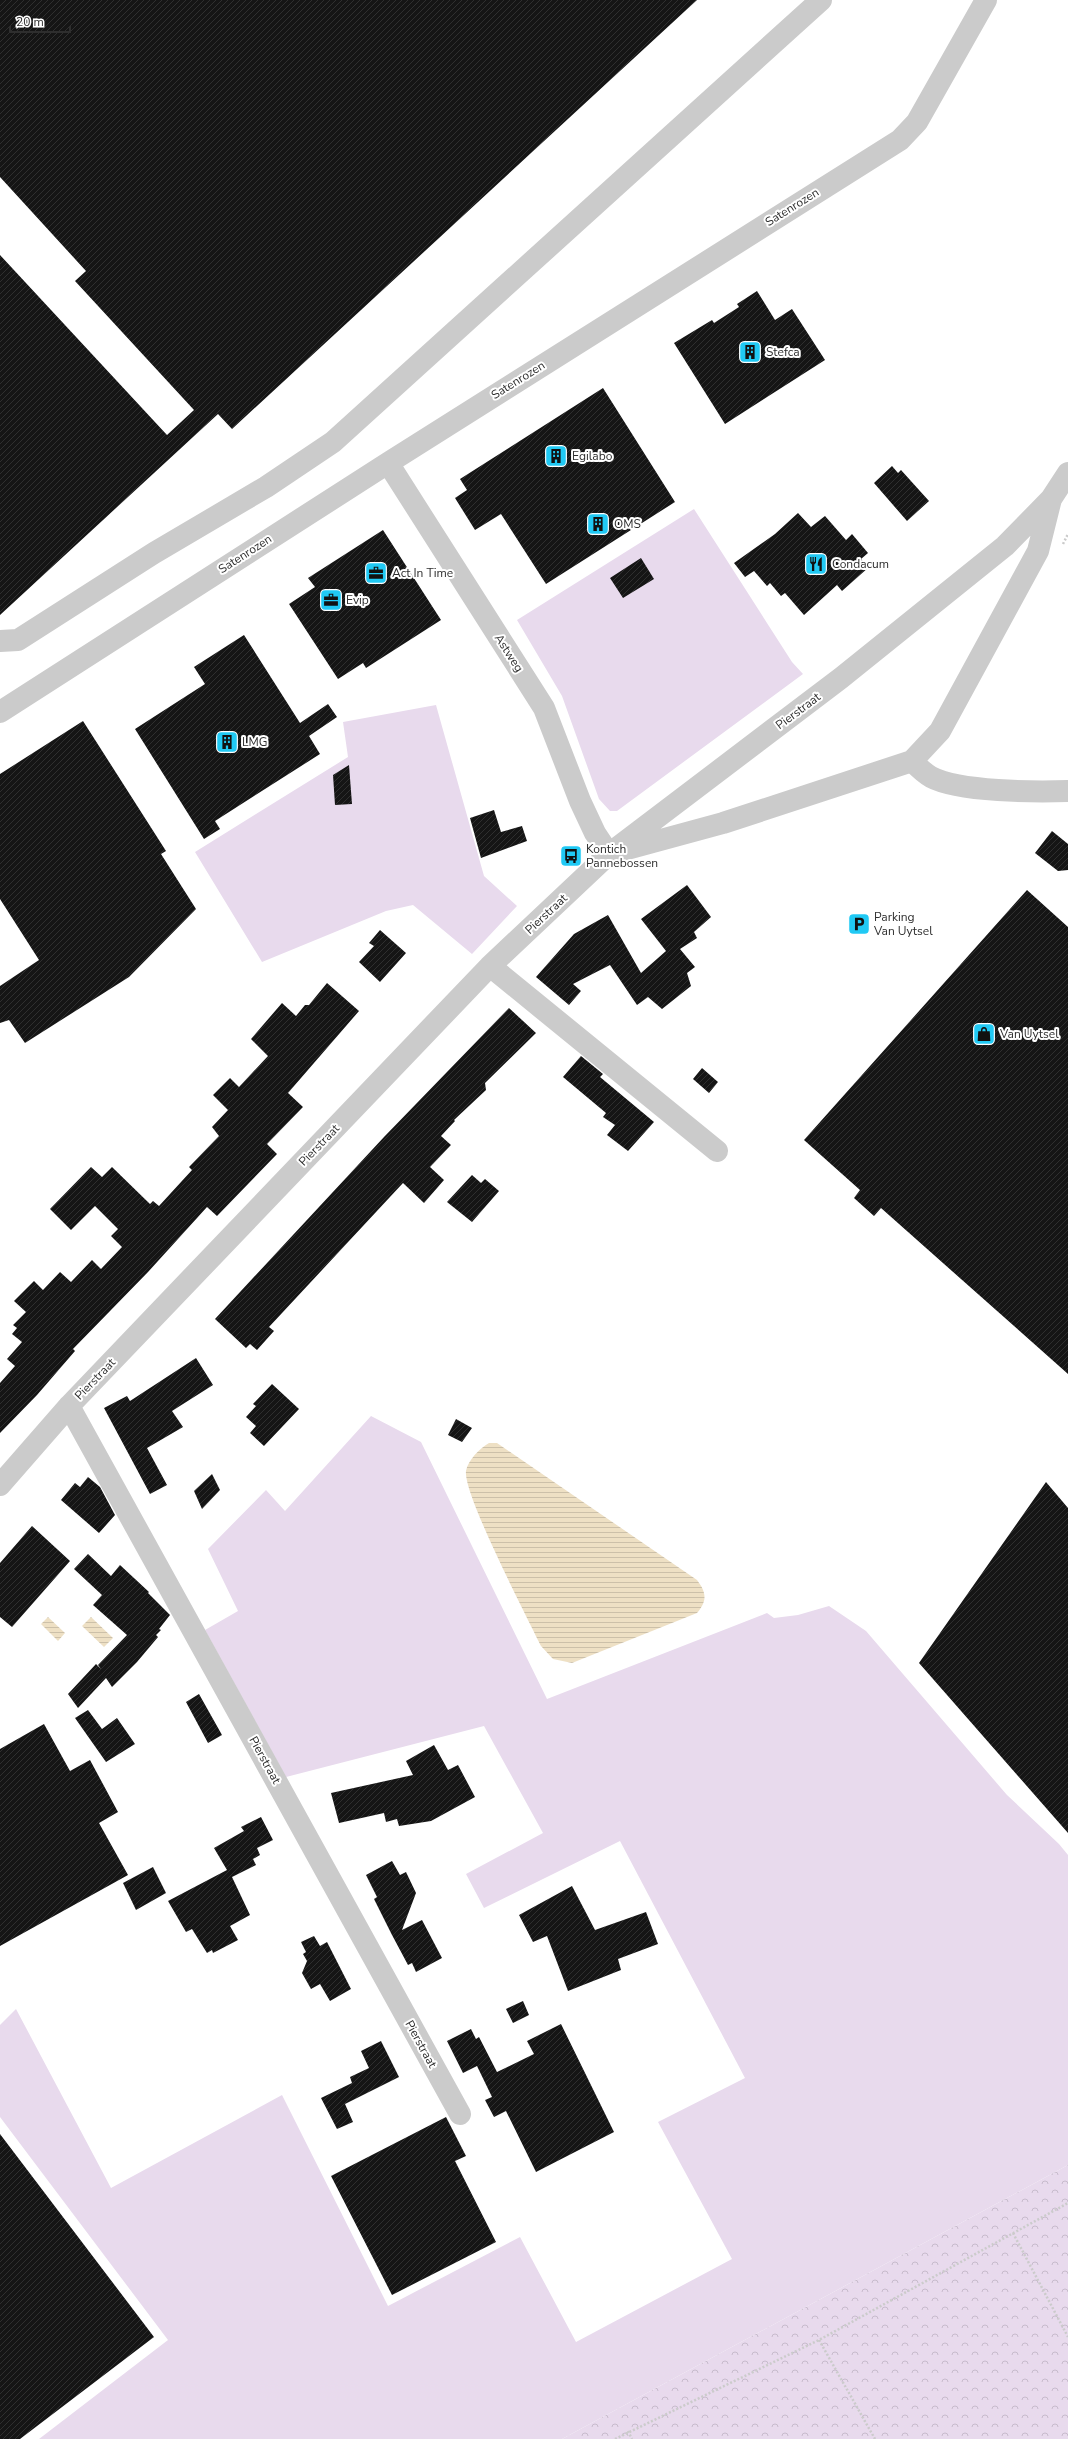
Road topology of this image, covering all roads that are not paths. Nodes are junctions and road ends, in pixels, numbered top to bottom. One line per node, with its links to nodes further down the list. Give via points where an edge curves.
1 (821, 0): 6 (street, via 333,442 266,487 154,553 18,640)
2 (986, 0): 3 (street, Satenrozen, via 917,122 900,140)
3 (388, 463): 7 (street, Satenrozen); 10 (street, Astweg, via 544,708 580,801 595,834)
4 (1068, 473): 5 (street, Pierstraat)
5 (1051, 499): 8 (street, via 1038,551 940,731); 10 (street, Pierstraat, via 1005,546 853,668)
6 (0, 641)
7 (0, 712)
8 (912, 761): 9 (street, via 932,777 946,783 1022,791); 10 (street, via 723,823)
9 (1068, 791)
10 (609, 854): 11 (street, Pierstraat)
11 (490, 966): 12 (street); 13 (street, Pierstraat)
12 (717, 1151)
13 (69, 1406): 14 (street, Pierstraat); 15 (street, Pierstraat)
14 (0, 1485)
15 (460, 2114)

